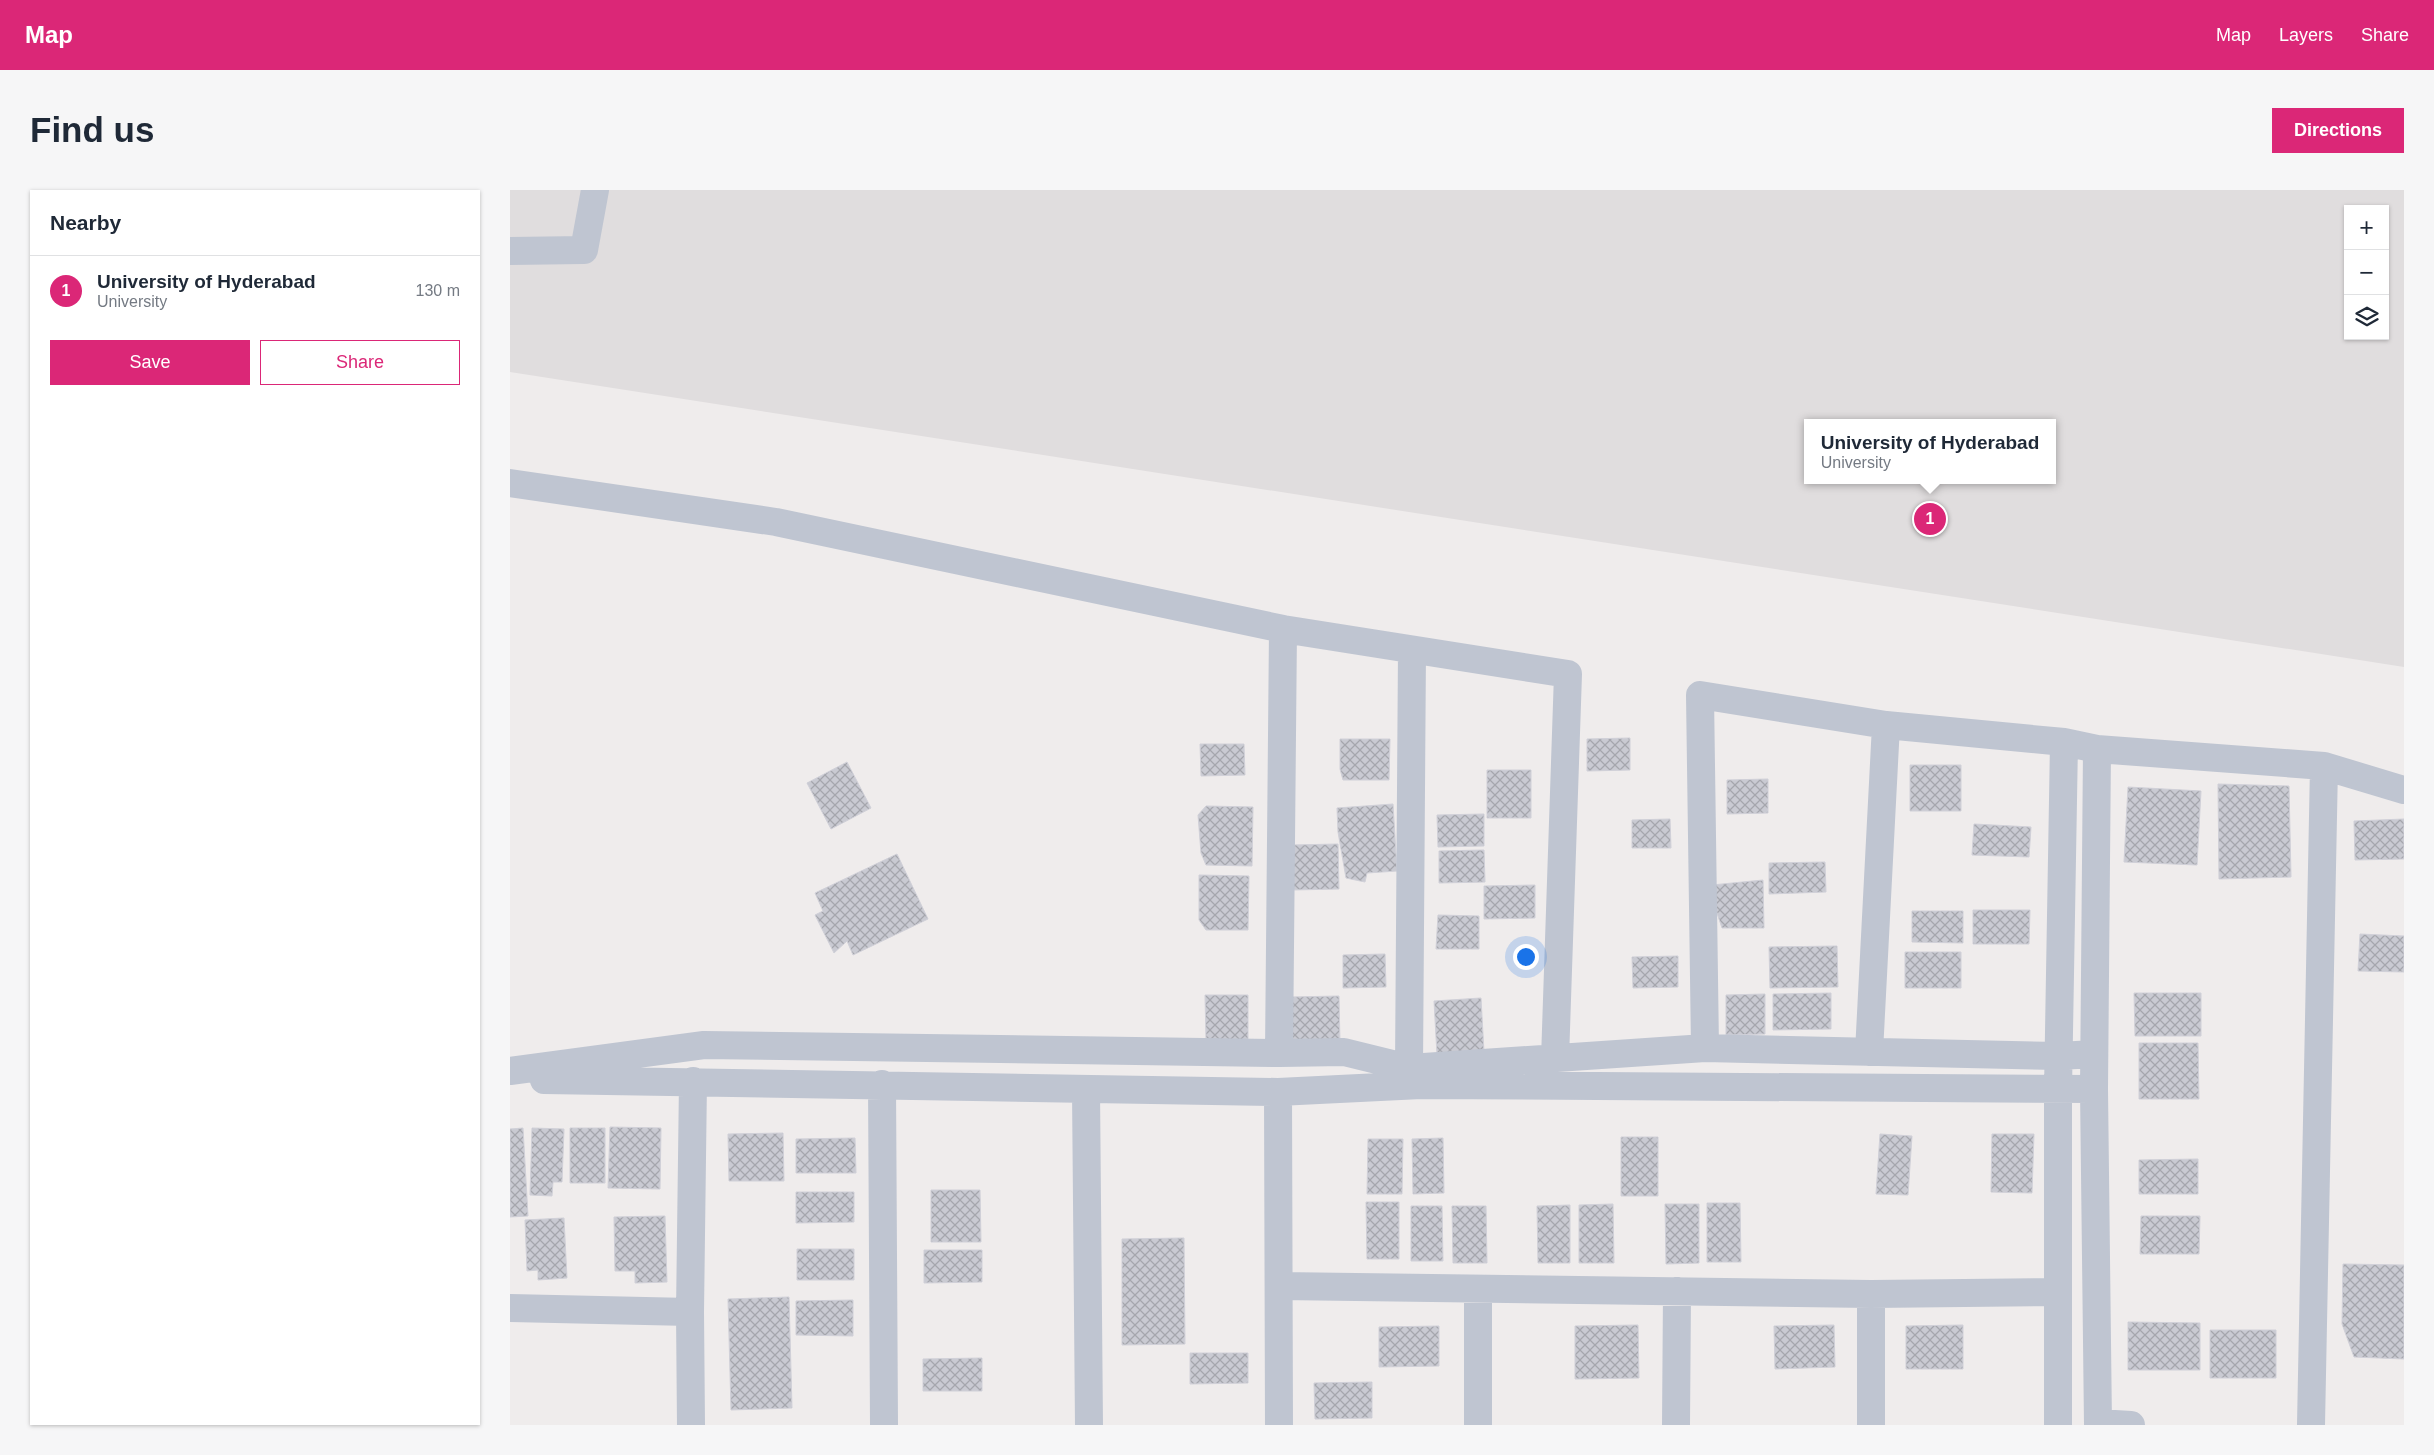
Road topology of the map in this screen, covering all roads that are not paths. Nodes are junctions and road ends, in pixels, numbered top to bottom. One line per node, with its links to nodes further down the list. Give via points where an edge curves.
1 (595, 190): 2 (street, via 584,250)
2 (510, 251)
3 (510, 484): 4 (street, via 776,522)
4 (1283, 629): 5 (street); 14 (street)
5 (1412, 650): 17 (street, via 1568,674); 18 (street)
6 (1886, 724): 7 (street); 11 (street, via 1700,695); 13 (street)
7 (2064, 742): 8 (street); 16 (street)
8 (2097, 749): 9 (street); 15 (street)
9 (2324, 766): 10 (street); 45 (street)
10 (2404, 790)
11 (1705, 1048): 13 (street); 17 (street)
12 (1344, 1052): 14 (street); 18 (street); 23 (street)
13 (1869, 1052): 16 (street)
14 (1279, 1053): 19 (street, via 704,1045)
15 (2094, 1054): 16 (street); 24 (street)
16 (2059, 1056): 26 (street)
17 (1555, 1059): 18 (street)
18 (1409, 1068)
19 (510, 1071)
20 (510, 1080): 21 (street)
21 (693, 1081): 22 (street); 34 (street)
22 (882, 1084): 25 (street); 37 (street)
23 (1343, 1088): 26 (street, via 1440,1085); 27 (street)
24 (2094, 1089): 26 (street); 35 (street)
25 (1086, 1090): 27 (street); 38 (street)
26 (2058, 1090): 31 (street)
27 (1278, 1092): 28 (street)
28 (1280, 1286): 29 (street); 39 (street)
29 (1478, 1289): 30 (street); 40 (street)
30 (1677, 1291): 32 (street); 41 (street)
31 (2058, 1292): 32 (street); 43 (street)
32 (1871, 1294): 42 (street)
33 (510, 1308): 34 (street)
34 (690, 1312): 36 (street)
35 (2098, 1424): 44 (street)
36 (691, 1425)
37 (884, 1425)
38 (1089, 1425)
39 (1279, 1425)
40 (1478, 1425)
41 (1676, 1425)
42 (1871, 1425)
43 (2058, 1425)
44 (2131, 1425)
45 (2311, 1425)

